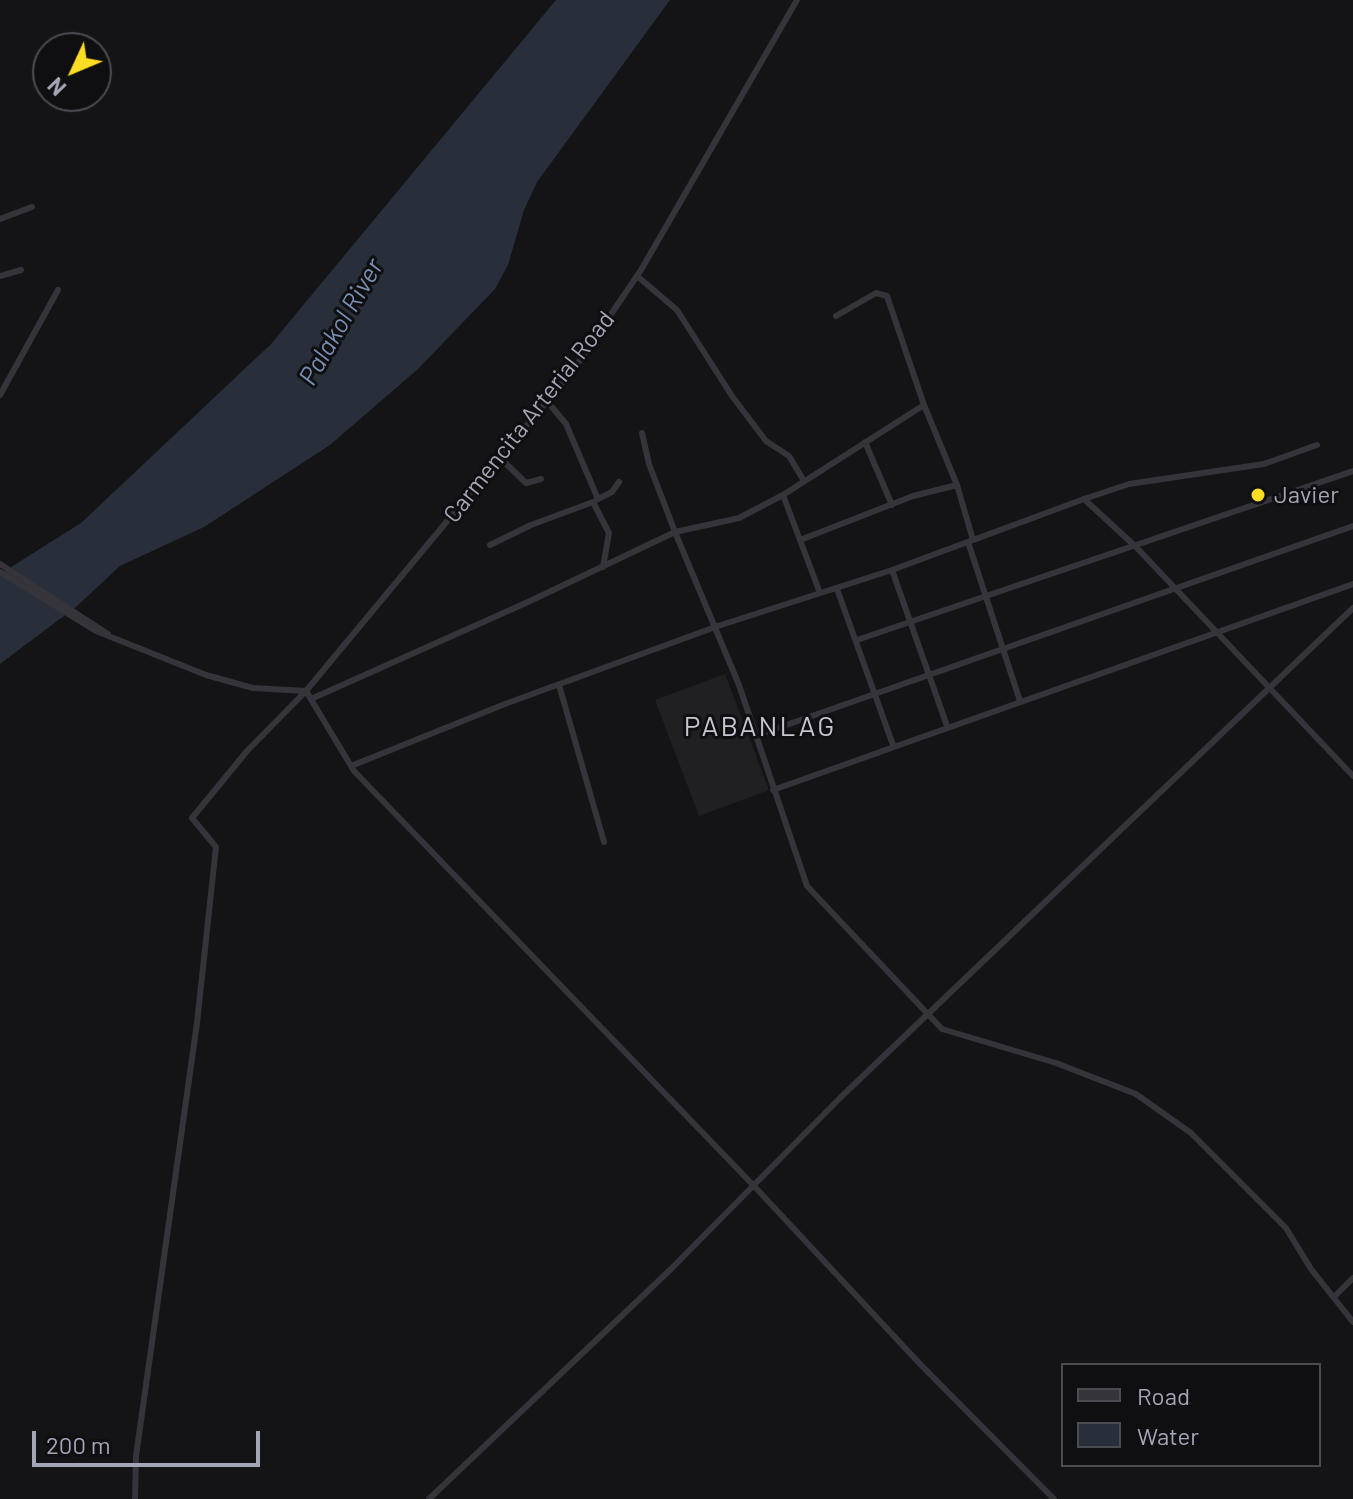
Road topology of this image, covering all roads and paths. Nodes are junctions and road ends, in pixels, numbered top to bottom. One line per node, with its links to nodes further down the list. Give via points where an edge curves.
1 (797, 0): 6 (street, Carmencita Arterial Road)
2 (32, 207): 3 (street)
3 (0, 219)
4 (21, 270): 5 (street)
5 (0, 276)
6 (637, 276): 10 (street, Carmencita Arterial Road); 18 (street, via 677,310 732,396 766,441 789,456)
7 (58, 290): 9 (street)
8 (836, 316): 11 (street, via 876,293 887,296)
9 (0, 395)
10 (547, 401): 15 (street, Carmencita Arterial Road); 23 (street, via 566,424)
11 (924, 405): 13 (street); 20 (street)
12 (642, 433): 26 (street)
13 (865, 442): 18 (street); 24 (street)
14 (1317, 445): 22 (street, via 1264,464 1129,484)
15 (500, 458): 17 (street, via 526,483); 50 (street, Carmencita Arterial Road)
16 (1353, 471): 30 (street)
17 (541, 479)
18 (804, 481): 21 (street)
19 (619, 482): 23 (street)
20 (957, 485): 24 (street); 28 (street)
21 (783, 495): 26 (street, via 739,518); 27 (street)
22 (1084, 499): 28 (street); 30 (street)
23 (596, 501): 29 (street); 32 (street, via 609,533)
24 (892, 505): 27 (street)
25 (1353, 526): 37 (street)
26 (675, 532): 32 (street); 43 (street)
27 (800, 540): 38 (street)
28 (970, 541): 33 (street); 39 (street)
29 (490, 545)
30 (1136, 547): 37 (street); 39 (street)
31 (0, 564): 42 (street)
32 (603, 567): 52 (street)
33 (892, 570): 36 (street); 41 (street)
34 (0, 572): 42 (street)
35 (1353, 584): 44 (street)
36 (837, 589): 38 (street); 45 (street)
37 (1175, 589): 44 (street); 46 (street)
38 (820, 593): 43 (street)
39 (987, 597): 41 (street); 46 (street)
40 (1353, 608): 49 (street)
41 (910, 622): 45 (street); 47 (street)
42 (97, 628): 50 (street, via 230,683)
43 (713, 628): 48 (street); 55 (street)
44 (1218, 635): 49 (street); 53 (street)
45 (857, 640): 51 (street)
46 (1003, 650): 47 (street); 53 (street)
47 (928, 675): 51 (street); 54 (street)
48 (559, 685): 57 (street); 60 (street)
49 (1268, 688): 58 (street); 61 (street)
50 (306, 691): 52 (street); 66 (street, Carmencita Arterial Road, via 192,818 216,847 197,1023 136,1456)
51 (875, 694): 55 (street); 56 (street)
52 (311, 699): 57 (street)
53 (1020, 701): 54 (street)
54 (947, 726): 56 (street)
55 (755, 736): 59 (street)
56 (893, 745): 59 (street)
57 (351, 766): 62 (street)
58 (1353, 776)
59 (773, 790): 61 (street, via 807,886)
60 (604, 842)
61 (929, 1014): 62 (street); 64 (street, via 942,1029 1136,1094 1191,1133 1286,1228)
62 (754, 1186): 67 (street); 68 (street)
63 (1353, 1278): 64 (street)
64 (1334, 1297): 65 (street)
65 (1353, 1322)
66 (135, 1499)
67 (429, 1499)
68 (1054, 1499)

